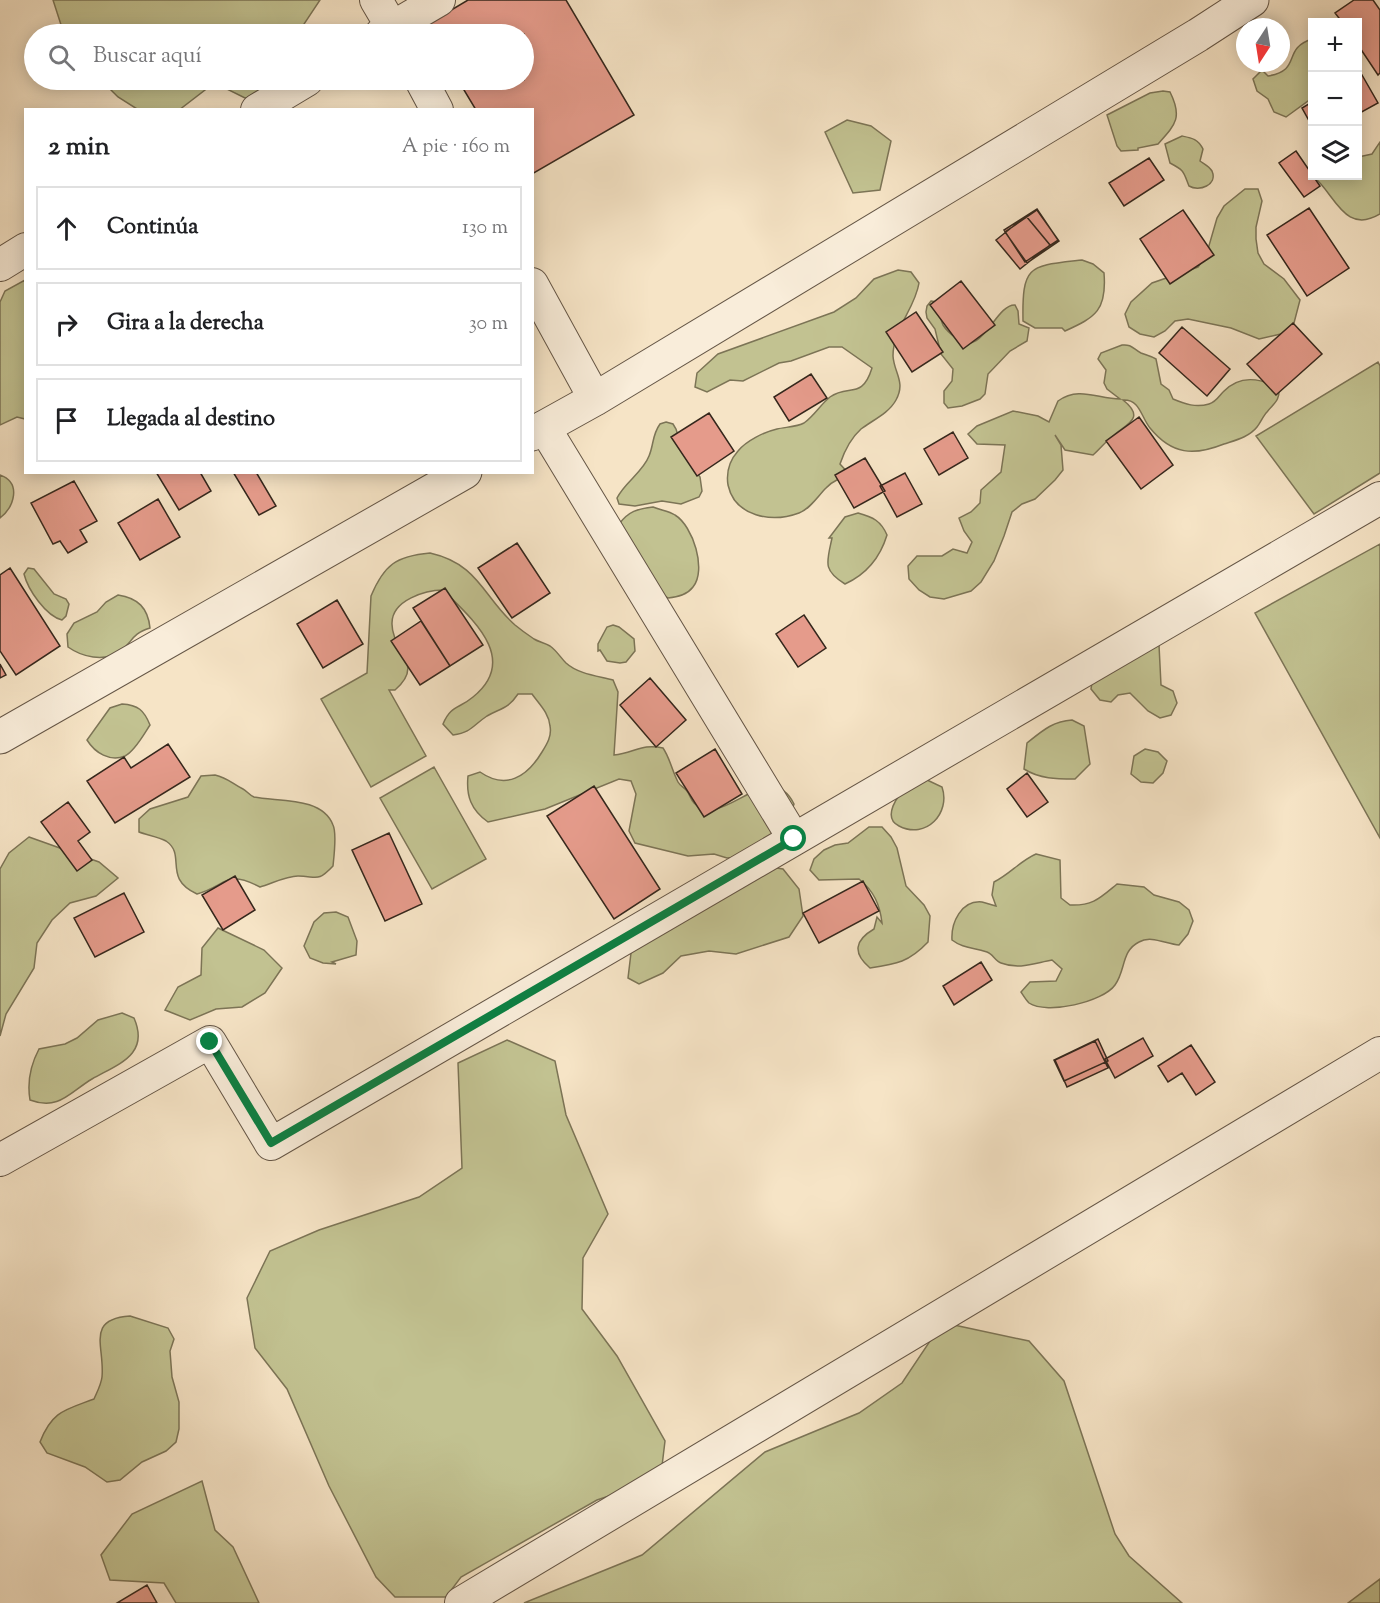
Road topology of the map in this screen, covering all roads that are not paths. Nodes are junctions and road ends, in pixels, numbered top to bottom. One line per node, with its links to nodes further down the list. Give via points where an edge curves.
1 (376, 0): 4 (street)
2 (438, 0): 5 (street)
3 (1252, 0): 13 (street)
4 (386, 24)
5 (402, 24)
6 (290, 90): 8 (street)
7 (426, 90): 9 (street)
8 (260, 108)
9 (436, 108)
10 (24, 250): 11 (street)
11 (0, 265)
12 (534, 288): 13 (street)
13 (595, 399): 14 (street)
14 (538, 431): 18 (street)
15 (461, 474): 17 (street)
16 (1380, 498): 18 (street)
17 (0, 737)
18 (794, 839): 20 (street, via 271,1143 210,1042)
19 (1380, 1053): 21 (street)
20 (0, 1160)
21 (461, 1603)

